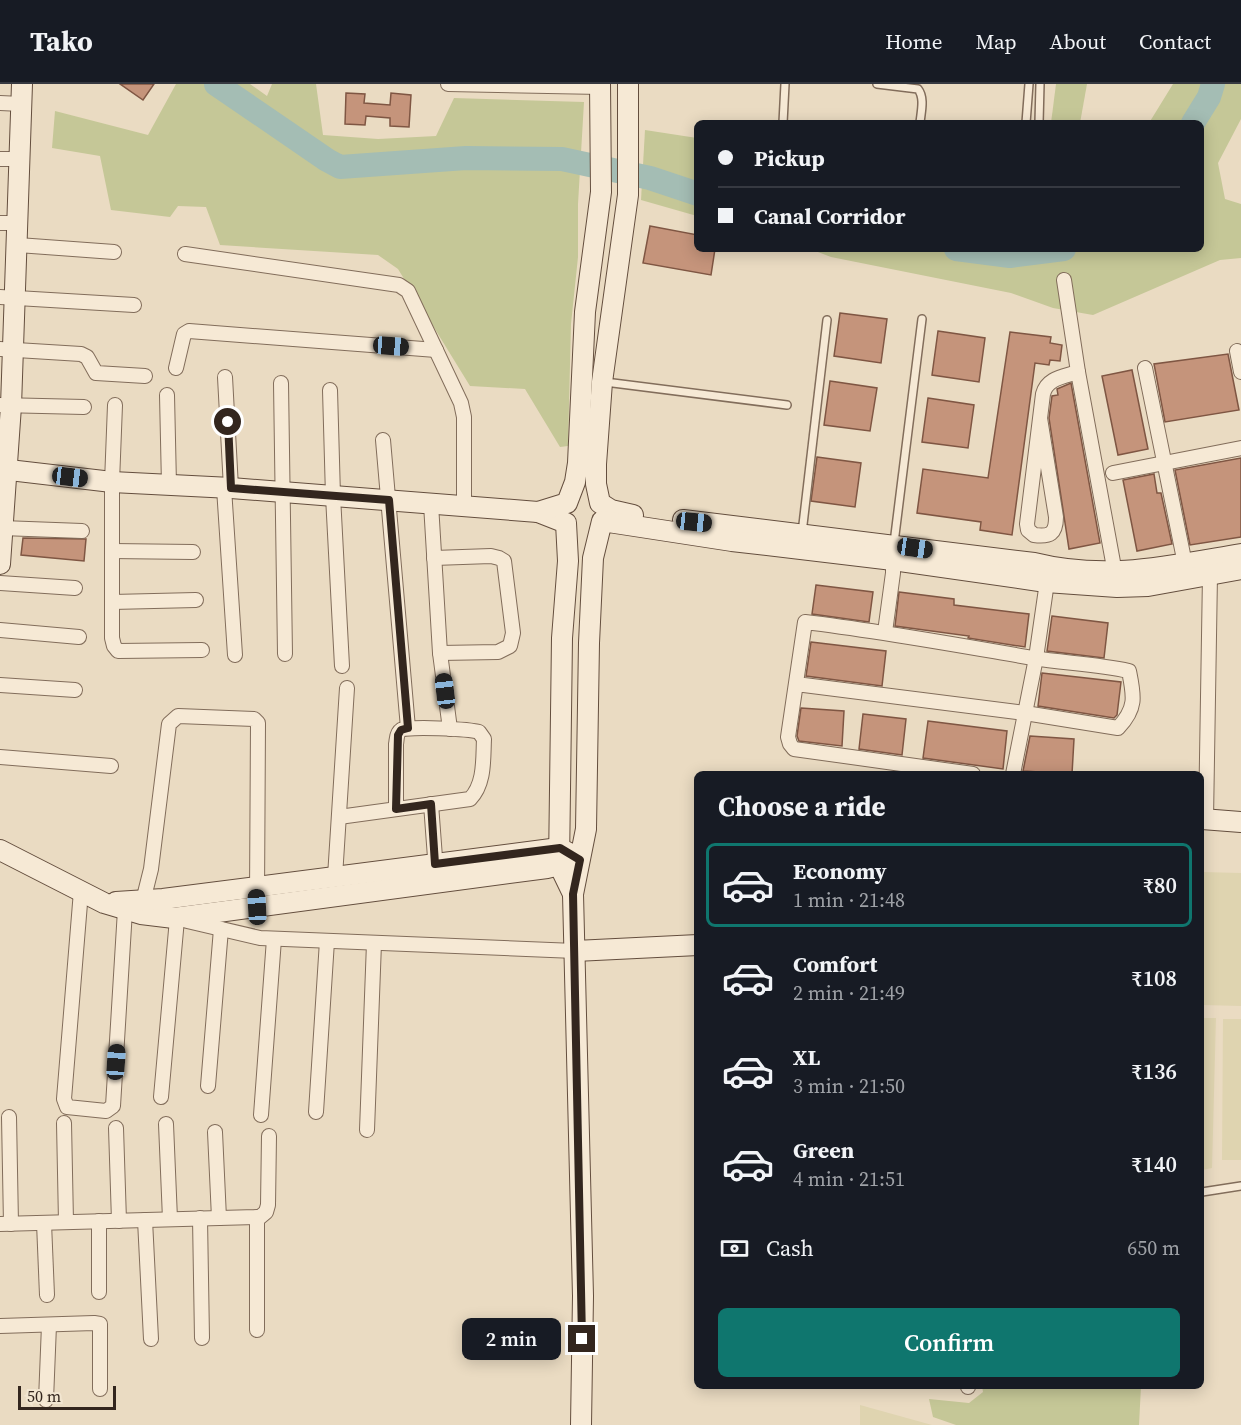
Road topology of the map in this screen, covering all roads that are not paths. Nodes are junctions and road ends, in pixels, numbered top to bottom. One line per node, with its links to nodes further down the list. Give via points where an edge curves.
1 (22, 84): 11 (street)
2 (448, 84): 8 (street)
3 (628, 84): 35 (street, via 628,195)
4 (785, 84): 12 (lane)
5 (877, 84): 13 (lane, via 918,89 922,101)
6 (1029, 84): 14 (lane)
7 (1040, 84): 15 (lane)
8 (508, 85): 9 (street)
9 (601, 86): 58 (street, via 601,192 585,312 578,463)
10 (0, 104): 11 (street)
11 (21, 104): 16 (street)
12 (783, 120)
13 (920, 120)
14 (1026, 120)
15 (1039, 120)
16 (10, 159): 17 (street)
17 (9, 223): 18 (street)
18 (18, 245): 19 (street); 22 (street)
19 (114, 252)
20 (186, 254): 27 (street, via 399,285 408,291)
21 (1064, 280): 31 (street)
22 (8, 297): 23 (street); 26 (street)
23 (134, 305)
24 (922, 319): 64 (lane)
25 (827, 320): 61 (lane)
26 (7, 349): 33 (street, via 81,354 96,373); 39 (street)
27 (436, 350): 29 (street, via 189,331 184,334); 56 (street, via 464,417)
28 (1237, 351): 32 (street)
29 (176, 368)
30 (1145, 368): 46 (street)
31 (1078, 372): 43 (street, via 1045,386); 72 (street)
32 (1241, 372)
33 (145, 376)
34 (225, 377): 51 (street)
35 (602, 382): 41 (lane); 57 (street, via 596,464)
36 (281, 383): 52 (street)
37 (330, 390): 53 (street)
38 (167, 395): 50 (street)
39 (6, 405): 42 (street); 47 (street)
40 (115, 405): 49 (street)
41 (787, 405)
42 (84, 407)
43 (1040, 418): 43 (street, via 1027,524 1034,535 1044,536 1056,528 1056,517)
44 (383, 440): 54 (street)
45 (1241, 448): 46 (street)
46 (1166, 462): 48 (street); 68 (street)
47 (3, 469): 49 (street); 59 (street)
48 (1113, 473)
49 (112, 482): 50 (street); 62 (street)
50 (169, 485): 51 (street)
51 (227, 488): 52 (street); 83 (street)
52 (281, 492): 53 (street); 82 (street)
53 (333, 496): 54 (street); 85 (street)
54 (389, 500): 55 (street); 91 (street)
55 (431, 504): 56 (street); 66 (street)
56 (464, 506): 58 (street)
57 (601, 512): 58 (street, via 596,498 584,494 577,495); 58 (street, via 594,531 582,534 575,532); 61 (street, via 611,510); 64 (street, via 732,541); 104 (street, via 593,558 586,829)
58 (566, 513): 103 (street)
59 (2, 528): 60 (street); 67 (street)
60 (82, 531)
61 (802, 533): 64 (street)
62 (112, 551): 63 (street); 76 (street)
63 (193, 552)
64 (893, 553): 70 (street, via 1034,563); 78 (street)
65 (1241, 554): 68 (street)
66 (434, 558): 81 (street); 81 (street, via 491,556 504,561 513,633 510,646 498,652)
67 (0, 564)
68 (1185, 564): 72 (street)
69 (1241, 569): 71 (street)
70 (1048, 574): 72 (street); 84 (street)
71 (1210, 575): 72 (street, via 1148,586); 100 (street)
72 (1124, 577)
73 (0, 583): 74 (street)
74 (75, 588)
75 (196, 600): 76 (street)
76 (112, 602): 80 (street, via 112,638 118,651)
77 (0, 630): 79 (street)
78 (885, 632): 84 (street); 87 (street, via 805,622)
79 (79, 637)
80 (202, 650)
81 (440, 653): 92 (street)
82 (285, 654)
83 (234, 655)
84 (1036, 658): 90 (street); 90 (street, via 1129,671 1134,700 1127,719 1118,728)
85 (342, 666)
86 (0, 684): 89 (street)
87 (796, 684): 90 (street); 95 (street, via 788,736 794,749)
88 (347, 688): 99 (street)
89 (75, 690)
90 (1025, 713): 96 (street)
91 (408, 728): 92 (street); 98 (street, via 398,735)
92 (450, 729): 97 (street, via 479,732 484,739 481,781 470,799)
93 (0, 757): 94 (street)
94 (111, 766)
95 (952, 771)
96 (1014, 771)
97 (431, 804): 98 (street); 105 (street)
98 (396, 809): 99 (street)
99 (339, 818): 106 (street)
100 (1204, 819): 101 (street)
101 (1241, 822)
102 (0, 850): 107 (street)
103 (559, 856): 104 (street); 105 (street); 108 (street)
104 (580, 860): 108 (street)
105 (436, 873): 106 (street); 109 (street)
106 (334, 877): 109 (street)
107 (81, 891): 111 (street); 112 (street, via 64,1099 67,1107 106,1111 113,1106)
108 (573, 894): 119 (street)
109 (257, 897): 110 (street); 110 (street, via 258,723 254,719 178,716 169,724 151,869); 113 (street)
110 (143, 901): 111 (street)
111 (104, 903): 112 (street)
112 (125, 909): 113 (street)
113 (176, 918): 114 (street); 121 (street)
114 (220, 929): 115 (street); 120 (street)
115 (274, 939): 116 (street); 123 (street)
116 (327, 941): 117 (street); 122 (street)
117 (374, 943): 119 (street); 128 (street)
118 (694, 945): 119 (street)
119 (575, 951): 152 (street, via 583,1284)
120 (208, 1086)
121 (161, 1097)
122 (316, 1112)
123 (261, 1115)
124 (9, 1117): 142 (street)
125 (64, 1123): 140 (street)
126 (166, 1124): 136 (street)
127 (116, 1128): 139 (street)
128 (367, 1130)
129 (215, 1132): 135 (street)
130 (269, 1136): 133 (street, via 268,1205 266,1212)
131 (1241, 1186): 132 (lane)
132 (1204, 1192)
133 (257, 1217): 135 (street); 147 (street)
134 (200, 1218): 135 (street); 136 (street); 148 (street)
135 (219, 1218)
136 (170, 1219): 137 (street)
137 (145, 1220): 139 (street); 149 (street)
138 (99, 1221): 139 (street); 140 (street); 143 (street)
139 (119, 1221)
140 (66, 1222): 141 (street)
141 (44, 1223): 142 (street); 144 (street)
142 (6, 1224)
143 (99, 1292)
144 (47, 1295)
145 (49, 1324): 146 (street); 150 (street, via 100,1324); 151 (street)
146 (0, 1326)
147 (257, 1330)
148 (202, 1338)
149 (151, 1339)
150 (100, 1389)
151 (46, 1400)
152 (581, 1425)

